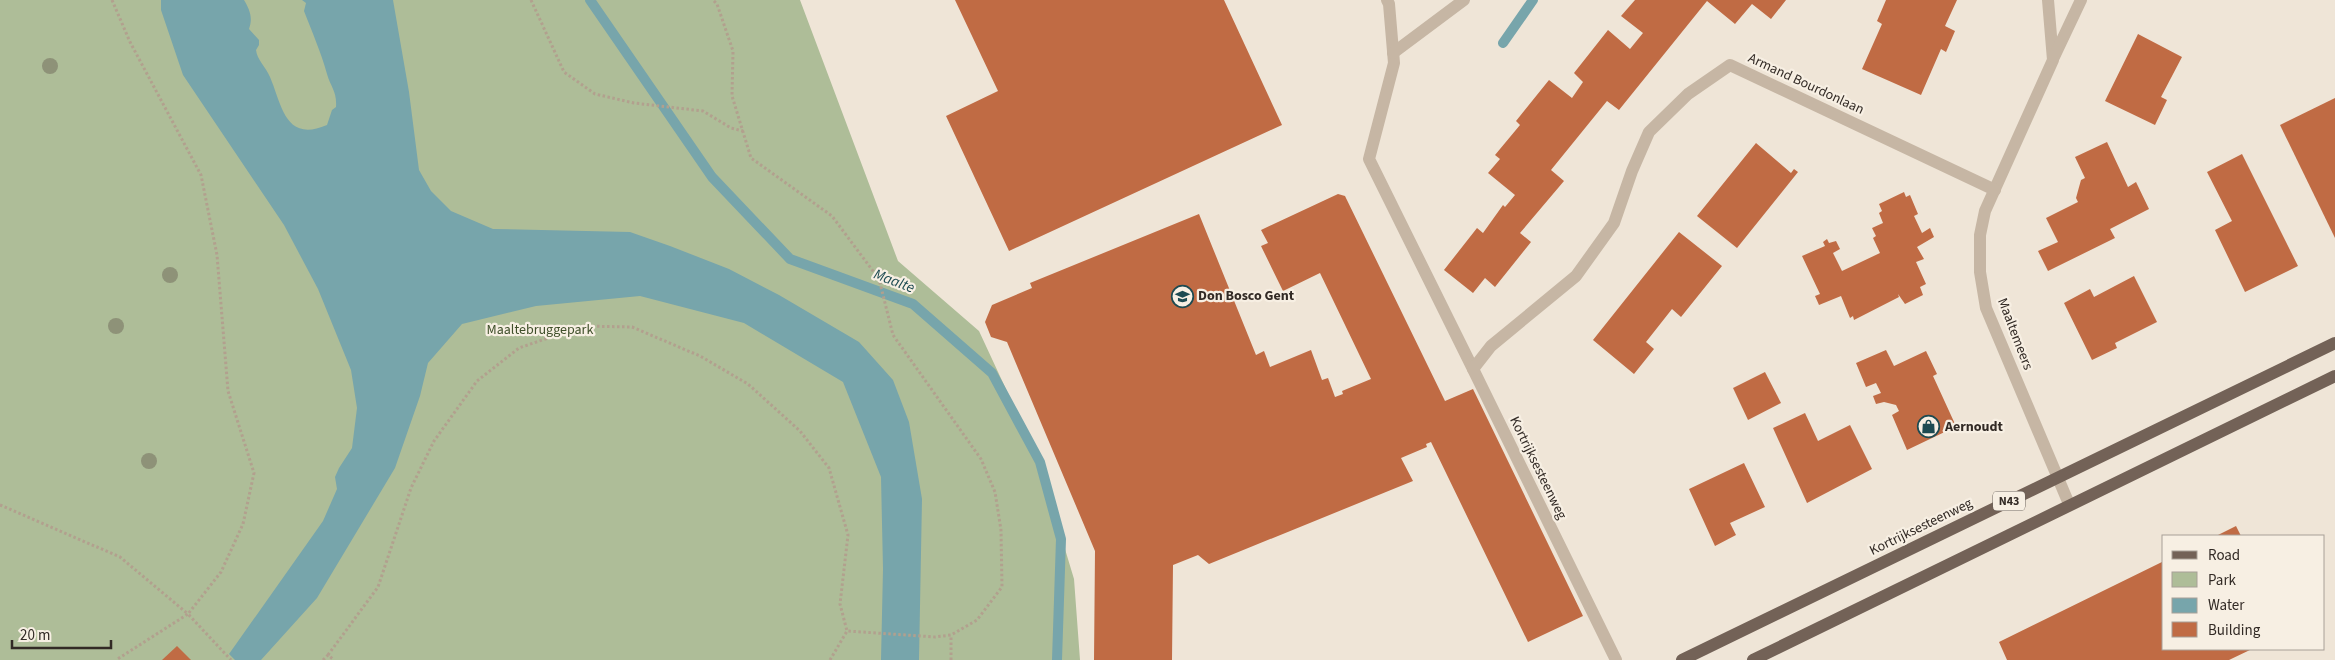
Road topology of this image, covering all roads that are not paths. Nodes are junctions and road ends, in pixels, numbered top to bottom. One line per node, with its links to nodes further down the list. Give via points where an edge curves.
1 (1387, 0): 5 (street, Kortrijksesteenweg)
2 (1464, 0): 5 (street)
3 (2048, 0): 6 (street, Maaltemeers)
4 (2081, 0): 6 (street, Maaltemeers)
5 (1394, 53): 9 (street, Kortrijksesteenweg, via 1369,159)
6 (2053, 60): 7 (street, Maaltemeers)
7 (1994, 190): 9 (street, Armand Bourdonlaan, via 1730,65 1688,94 1650,132 1614,223 1576,276 1491,346); 11 (street, Maaltemeers, via 1980,235 1980,272 1986,308)
8 (2335, 343): 11 (main road, Kortrijksesteenweg / N43)
9 (1473, 369): 13 (street, Kortrijksesteenweg)
10 (2335, 376): 12 (main road, N43)
11 (2059, 476): 12 (street, Maaltemeers); 14 (main road, Kortrijksesteenweg / N43)
12 (2069, 504): 15 (main road, N43)
13 (1616, 660)
14 (1682, 660)
15 (1753, 660)

